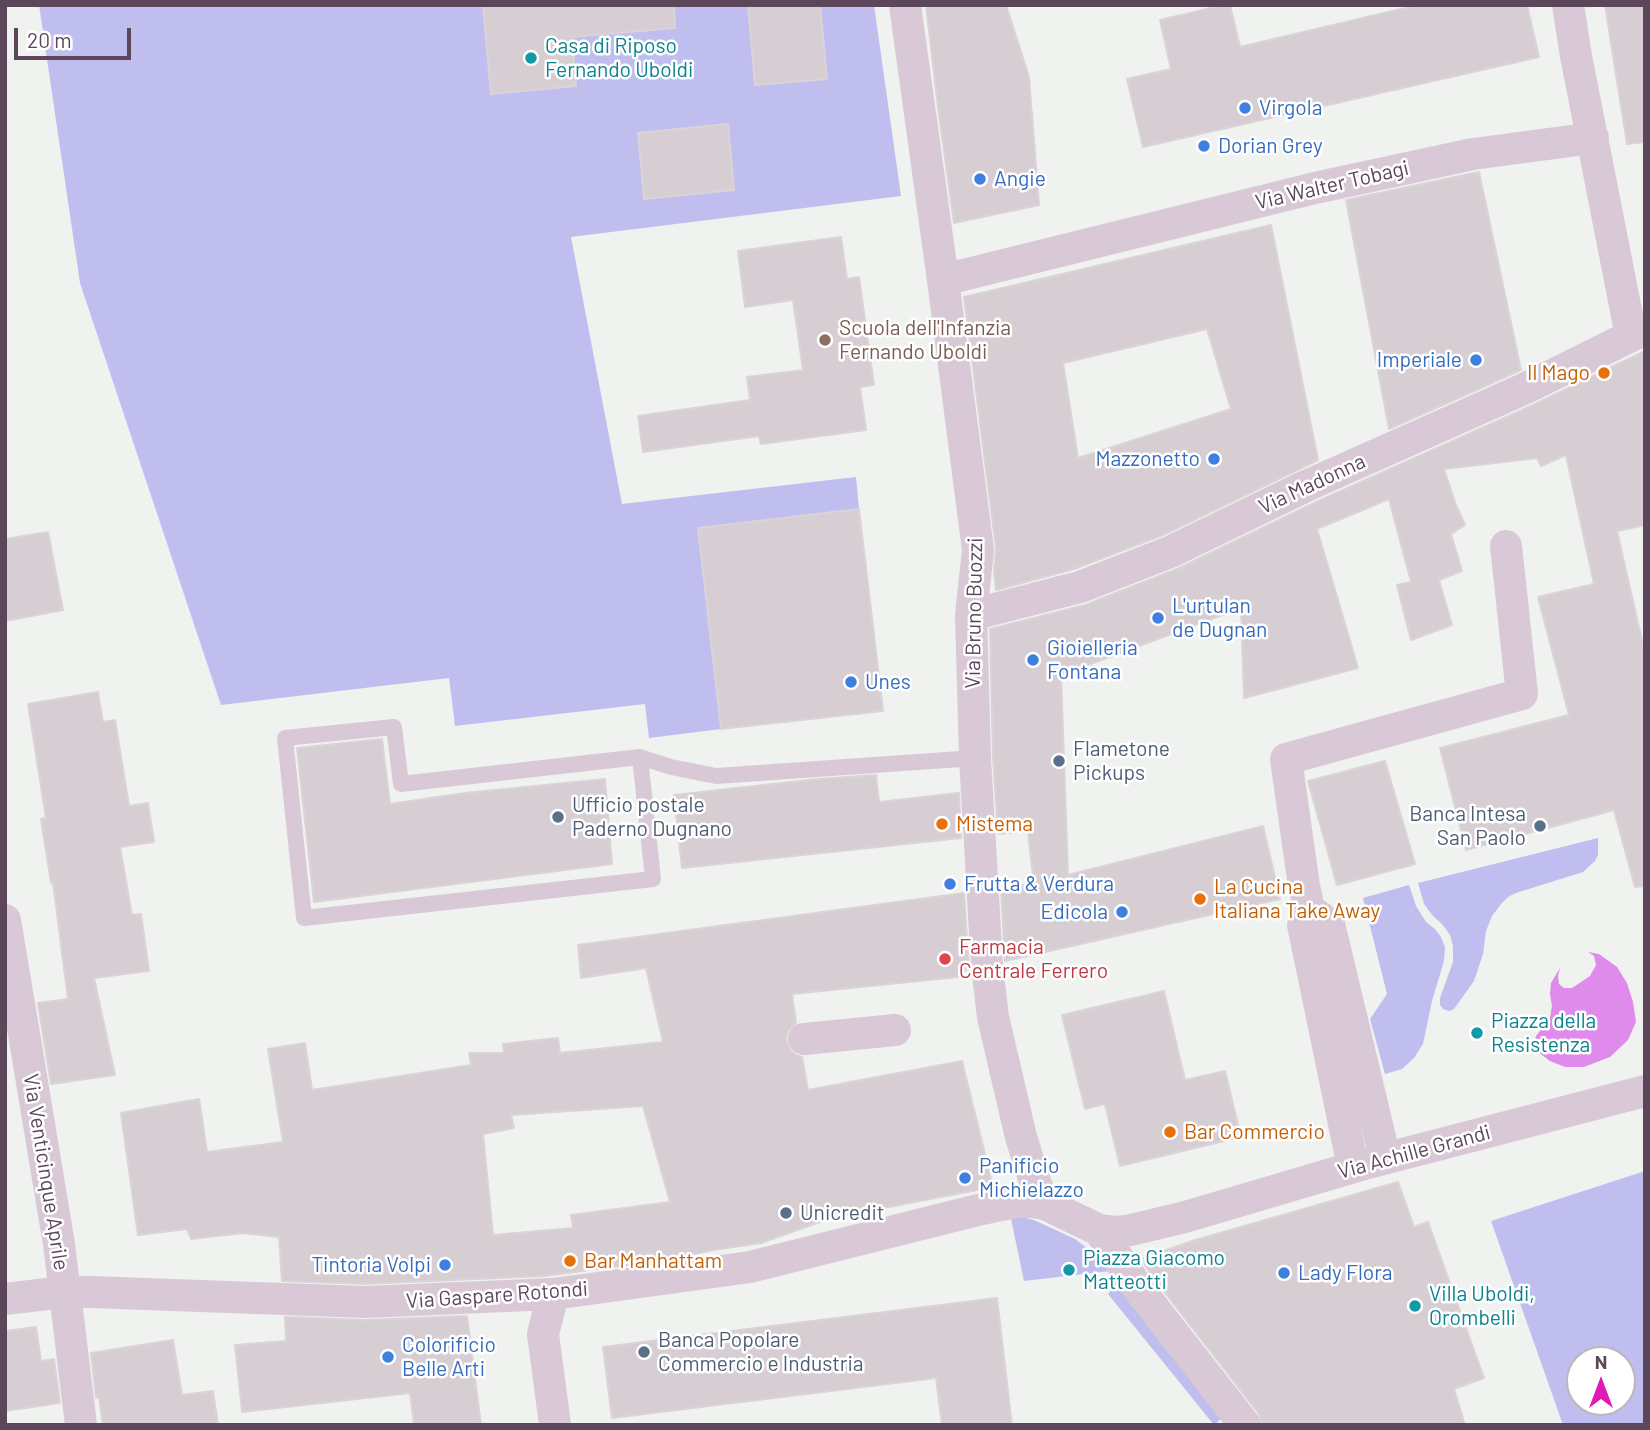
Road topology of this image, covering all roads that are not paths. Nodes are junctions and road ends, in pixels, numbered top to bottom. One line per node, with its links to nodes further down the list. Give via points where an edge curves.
1 (905, 5): 4 (street, Via Bruno Buozzi)
2 (1569, 5): 3 (street)
3 (1592, 138): 4 (street, Via Walter Tobagi, via 1460,156); 5 (street)
4 (943, 280): 7 (street, Via Bruno Buozzi, via 978,550)
5 (1638, 332): 7 (street, Via Madonna, via 1170,552 1080,587)
6 (1506, 546): 10 (street, via 1521,694 1286,759)
7 (971, 615): 9 (street, Via Bruno Buozzi)
8 (640, 757): 8 (lane, via 401,784 394,727 285,738 304,918 653,879); 9 (lane, via 716,776)
9 (975, 758): 17 (street, Via Bruno Buozzi, via 993,1017 1021,1138)
10 (1310, 909): 15 (street, via 1329,924); 16 (street, via 1303,925)
11 (5, 920): 19 (street, Via Venticinque Aprile)
12 (895, 1030): 13 (street)
13 (804, 1039)
14 (1645, 1091): 15 (street, Via Achille Grandi)
15 (1385, 1158): 16 (street, Via Achille Grandi)
16 (1353, 1167): 18 (street, Via Achille Grandi, via 1185,1217 1132,1230)
17 (1045, 1204): 18 (street); 20 (street, Via Gaspare Rotondi, via 1015,1202 982,1209 750,1268)
18 (1099, 1230): 24 (street, via 1138,1289)
19 (64, 1292): 20 (street, Via Gaspare Rotondi, via 365,1302); 21 (street, Via Gaspare Rotondi); 22 (street, Via Venticinque Aprile)
20 (553, 1294): 23 (street, via 543,1334)
21 (5, 1299)
22 (81, 1425)
23 (555, 1425)
24 (1245, 1425)

